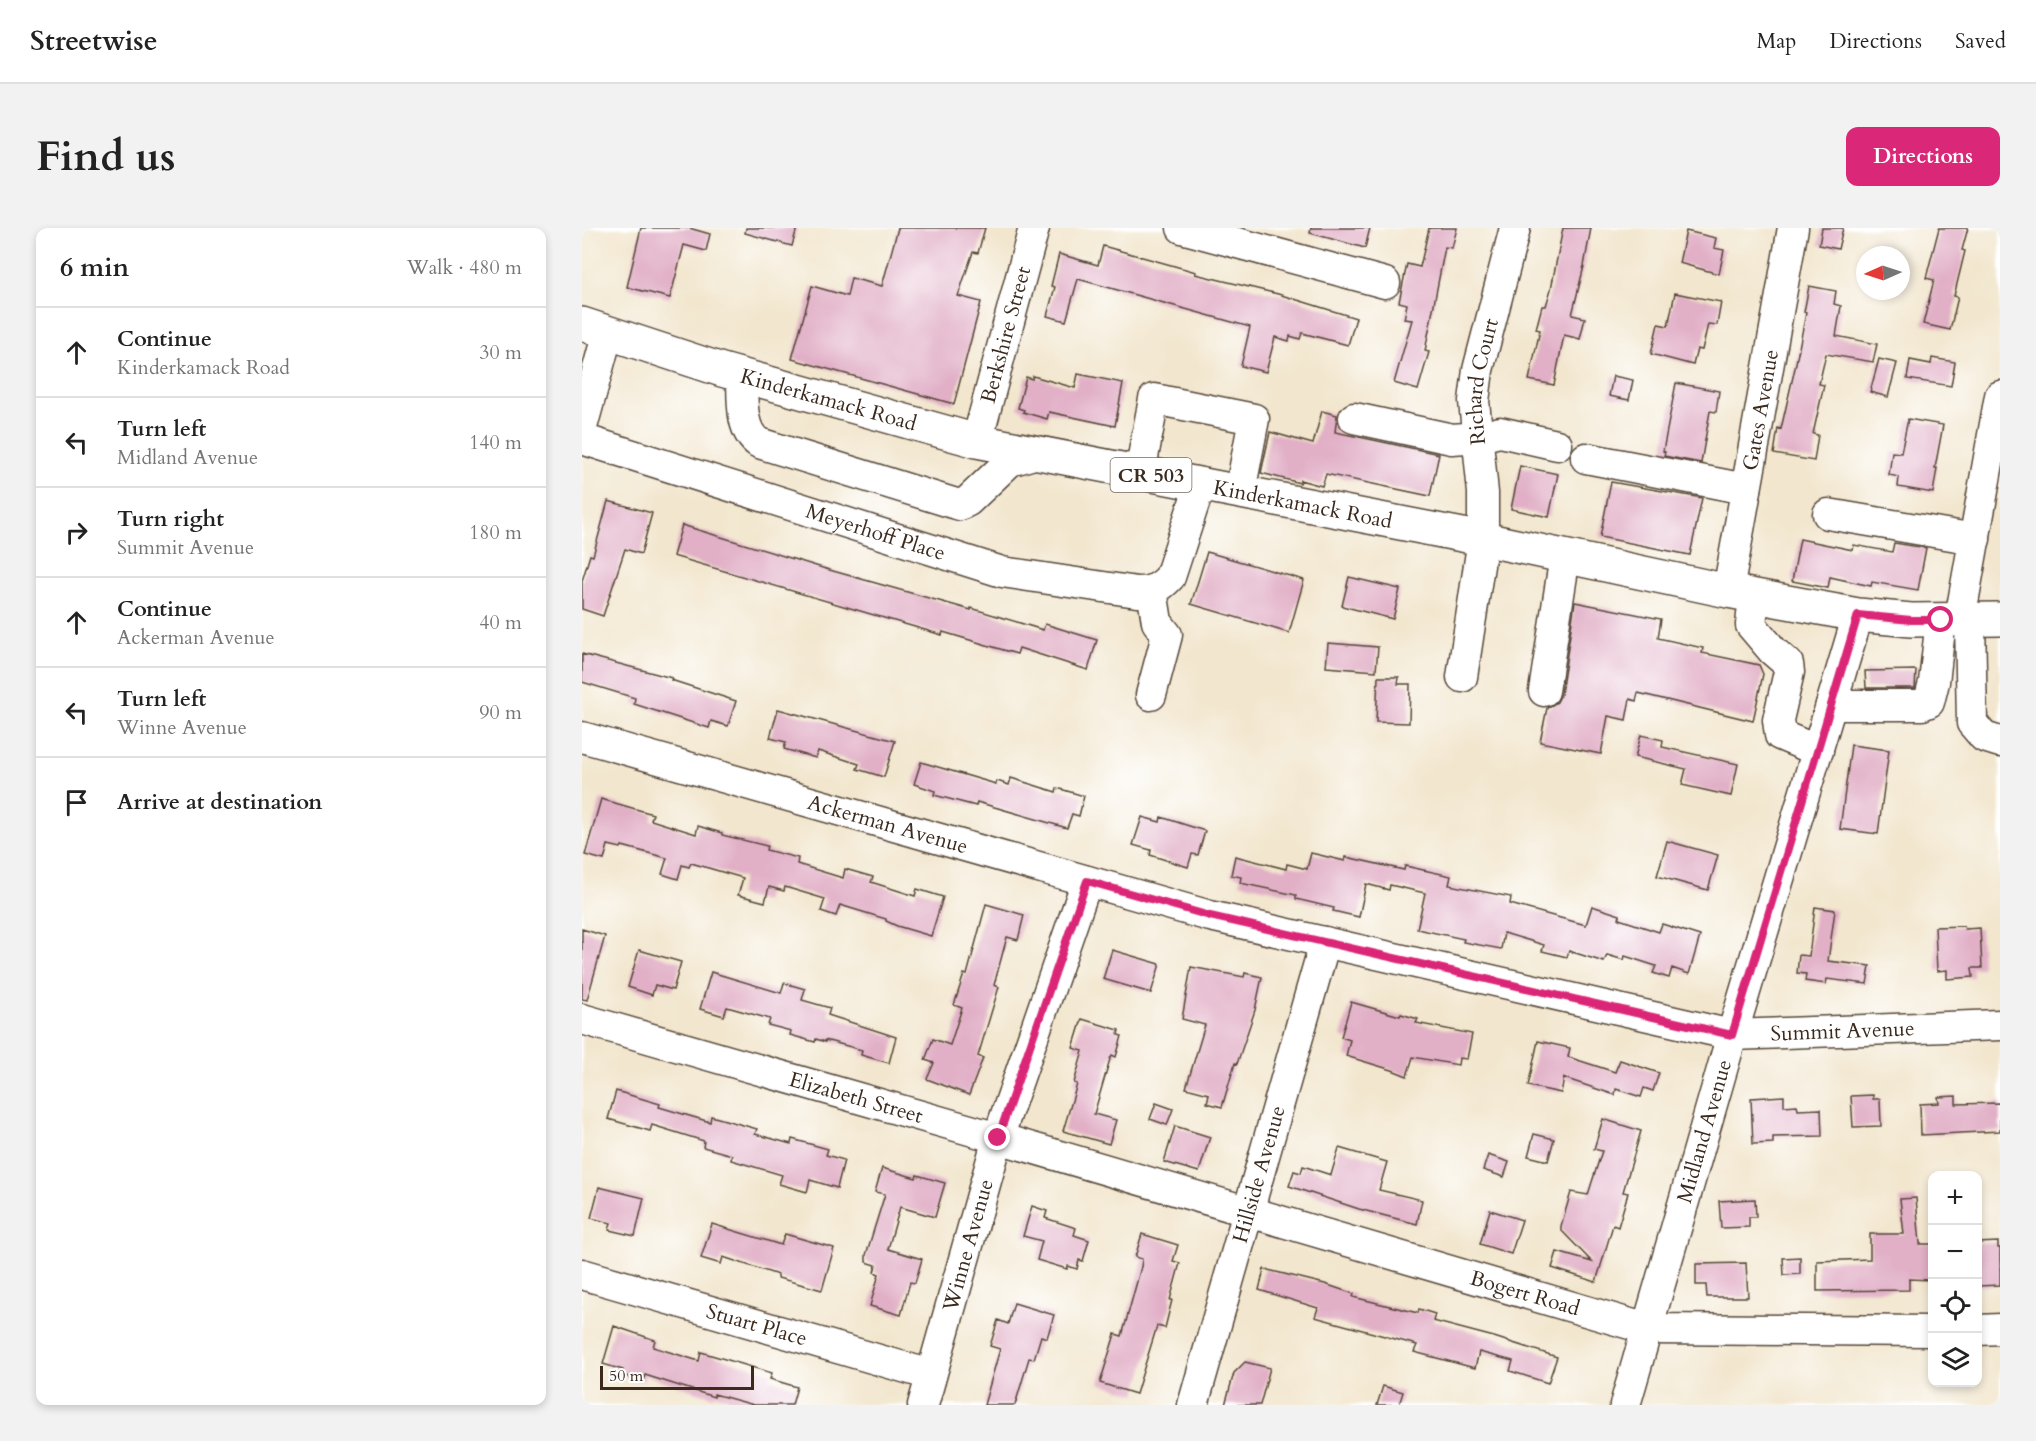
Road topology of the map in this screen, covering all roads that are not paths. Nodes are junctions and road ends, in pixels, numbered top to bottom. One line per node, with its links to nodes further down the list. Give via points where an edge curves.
1 (1034, 228): 13 (street, Berkshire Street)
2 (1182, 228): 5 (street)
3 (1515, 228): 11 (street, Richard Court, via 1478,370 1474,401)
4 (1793, 228): 19 (street, Gates Avenue)
5 (1385, 283)
6 (595, 328): 7 (main road, Kinderkamack Road / CR 503); 10 (street)
7 (742, 375): 13 (main road, Kinderkamack Road / CR 503); 15 (street, via 746,427 759,443 960,505 1010,461)
8 (2000, 396): 23 (street)
9 (1354, 418): 11 (street, via 1452,439)
10 (582, 427)
11 (1479, 437): 14 (street, via 1500,432); 22 (street, Richard Court)
12 (582, 439): 25 (street, Meyerhoff Place, via 1002,572 1137,592)
13 (977, 441): 15 (main road, Kinderkamack Road / CR 503)
14 (1557, 445)
15 (1036, 453): 17 (main road, Kinderkamack Road / CR 503)
16 (1586, 458): 19 (street)
17 (1140, 473): 18 (main road, Kinderkamack Road / CR 503); 20 (street, via 1154,399 1254,419)
18 (1200, 484): 20 (main road, Kinderkamack Road / CR 503); 25 (street)
19 (1746, 489): 26 (street, Gates Avenue)
20 (1240, 492): 22 (main road, Kinderkamack Road / CR 503)
21 (1828, 514): 23 (street)
22 (1483, 539): 24 (main road, Kinderkamack Road / CR 503); 29 (street, Richard Court)
23 (1975, 539): 28 (street)
24 (1565, 556): 26 (main road, Kinderkamack Road / CR 503); 30 (street)
25 (1161, 584): 31 (street, via 1157,622 1167,635)
26 (1741, 594): 27 (main road, Kinderkamack Road / CR 503); 35 (street, Gates Avenue, via 1751,625 1788,664 1778,720 1780,735)
27 (1858, 615): 28 (main road, Kinderkamack Road / CR 503, via 1911,620); 32 (street, Midland Avenue)
28 (1968, 619): 32 (street, via 1934,682 1929,702); 34 (street, via 1972,723 1984,737)
29 (1462, 677)
30 (1544, 692)
31 (1151, 695)
32 (1831, 705): 35 (street, Midland Avenue)
33 (582, 737): 36 (street, Ackerman Avenue)
34 (2000, 742)
35 (1818, 751): 41 (street, Midland Avenue)
36 (1087, 881): 37 (street, Ackerman Avenue); 42 (street, Winne Avenue)
37 (1194, 912): 38 (street, Summit Avenue)
38 (1325, 942): 41 (street, Summit Avenue); 44 (street, Hillside Avenue)
39 (582, 1019): 42 (street, Elizabeth Street)
40 (2000, 1025): 41 (street, Summit Avenue)
41 (1732, 1035): 46 (street, Midland Avenue)
42 (998, 1138): 43 (street, Elizabeth Street); 50 (street, Winne Avenue)
43 (1130, 1178): 44 (street, Bogert Road)
44 (1249, 1213): 46 (street, Bogert Road); 52 (street, Hillside Avenue)
45 (582, 1274): 50 (street, Stuart Place)
46 (1647, 1329): 49 (street, Bogert Road); 53 (street, Midland Avenue)
47 (2000, 1329): 48 (street)
48 (1982, 1330)
49 (1928, 1331)
50 (931, 1375): 51 (street, Winne Avenue)
51 (922, 1405)
52 (1193, 1405)
53 (1624, 1405)

